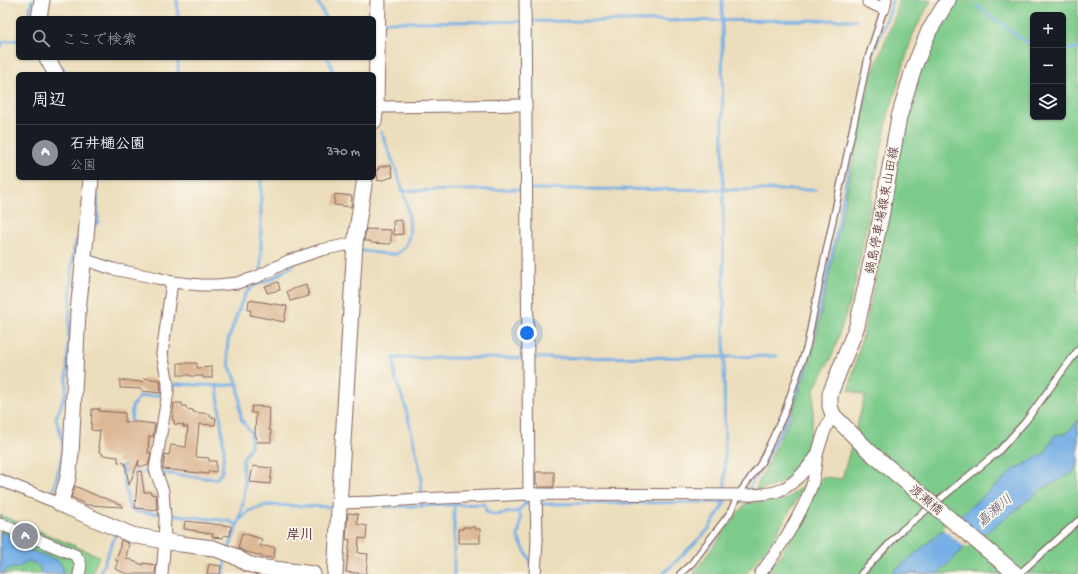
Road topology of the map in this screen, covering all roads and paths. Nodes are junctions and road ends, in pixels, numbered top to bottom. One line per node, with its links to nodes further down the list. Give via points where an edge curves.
1 (42, 0): 7 (street)
2 (378, 0): 8 (street)
3 (525, 0): 9 (street)
4 (869, 0): 6 (street)
5 (948, 0): 17 (street, 鍋島停車場線東山田線, via 929,31 914,67 899,117 881,217 857,326 830,394 830,406)
6 (885, 4): 20 (lane, via 868,58 807,346 784,414 761,463)
7 (39, 16)
8 (376, 76)
9 (522, 105): 10 (street, via 384,107); 21 (street)
10 (376, 113)
11 (91, 180): 14 (street)
12 (365, 180): 13 (street)
13 (356, 243): 15 (street, via 321,250 288,261 237,283 200,285); 23 (street)
14 (83, 259): 15 (street, via 113,269); 22 (street, via 71,454 68,478)
15 (172, 282): 26 (street, via 162,354 168,388 155,469 163,491)
16 (1078, 350): 34 (lane, via 1025,422 998,452 902,530)
17 (837, 418): 18 (street, via 829,421); 35 (street, 渡瀬橋, bridge, via 870,452)
18 (817, 455): 20 (street, via 802,474 778,491 752,495); 33 (street, via 816,468 805,503)
19 (0, 480): 22 (street)
20 (729, 494): 21 (street); 32 (lane, via 730,513 692,563)
21 (532, 498): 23 (street, via 423,498); 31 (street, via 538,541)
22 (60, 504): 26 (street, via 132,535)
23 (339, 507): 30 (street)
24 (1078, 521): 35 (lane)
25 (0, 524): 27 (street, via 75,555 80,560)
26 (164, 541): 28 (street); 29 (street, via 213,548 259,567)
27 (79, 574)
28 (162, 574)
29 (313, 574)
30 (335, 574)
31 (535, 574)
32 (680, 574)
33 (760, 574)
34 (861, 574)
35 (1018, 574)

